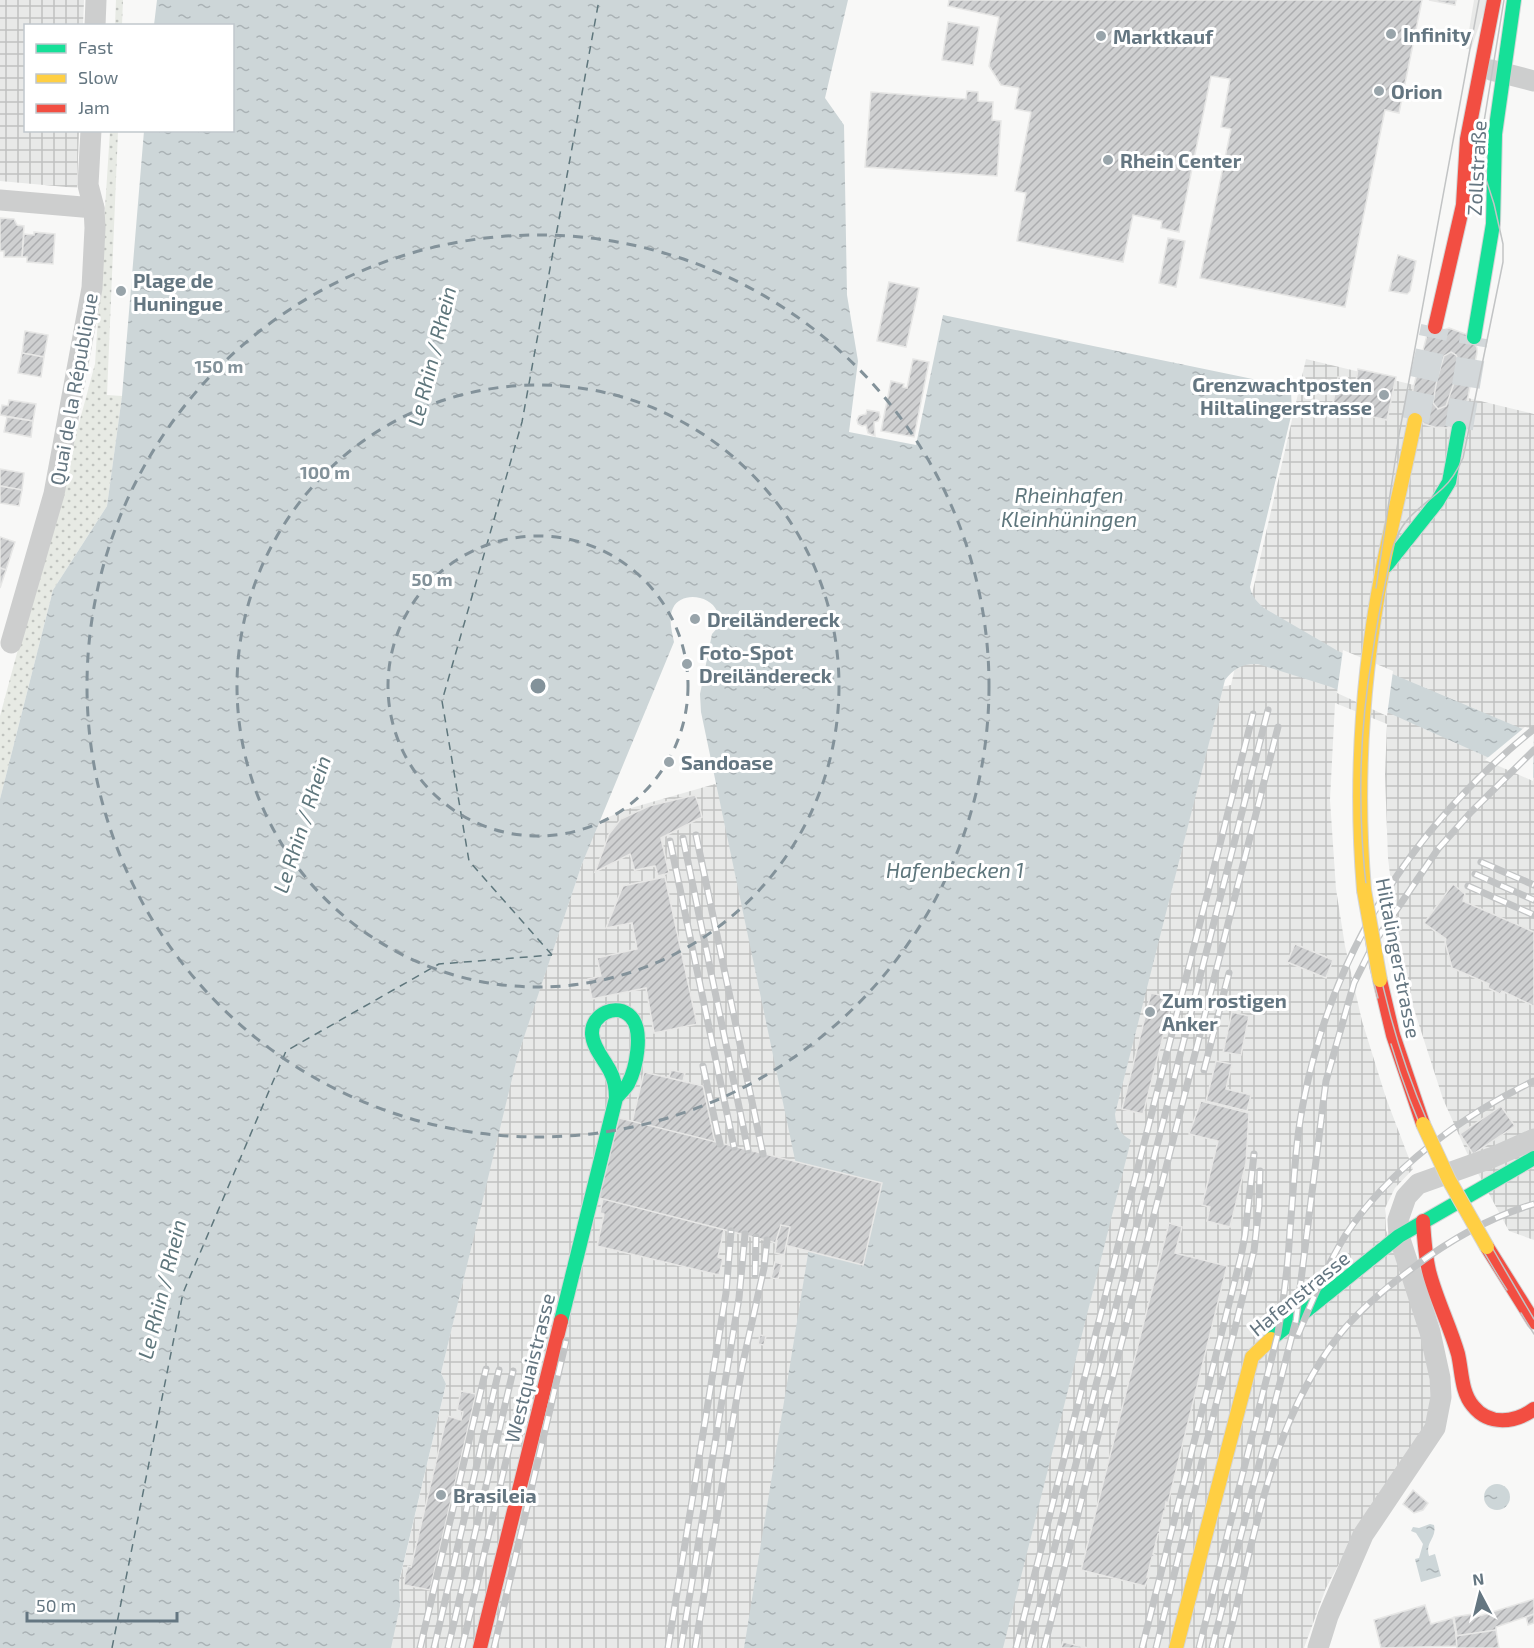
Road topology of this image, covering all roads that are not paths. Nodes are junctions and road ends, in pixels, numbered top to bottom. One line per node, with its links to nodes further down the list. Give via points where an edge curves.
1 (96, 0): 4 (street)
2 (1494, 0): 5 (main road, Zollstraße)
3 (1514, 0): 6 (main road, Zollstraße)
4 (95, 24)
5 (1482, 68): 6 (street); 11 (main road, Zollstraße, via 1467,139 1462,210)
6 (1503, 73): 7 (street); 12 (main road, Zollstraße, via 1495,134 1493,224)
7 (1534, 81)
8 (91, 132): 10 (street, Quai de la République, via 88,186)
9 (0, 200): 10 (street)
10 (94, 208): 16 (street, Quai de la République, via 92,288 73,399 46,525)
11 (1435, 327)
12 (1474, 337)
13 (1416, 420): 15 (main road, Hiltalingerstrasse)
14 (1459, 428): 15 (main road, Hiltalingerstrasse, via 1449,482 1432,510)
15 (1383, 570): 22 (main road, Hiltalingerstrasse, bridge, via 1361,713 1358,762 1364,890 1385,1010 1424,1124 1449,1179)
16 (11, 643)
17 (616, 1098): 17 (main road, Westquaistrasse, via 628,1083 638,1040 635,1023 624,1012 609,1010 596,1019 592,1034 613,1076); 24 (main road, Westquaistrasse)
18 (1534, 1139): 21 (street, via 1418,1184 1406,1197 1398,1220)
19 (1534, 1158): 20 (main road, Hafenstrasse)
20 (1424, 1221): 21 (main road, Hafenstrasse); 23 (main road, via 1426,1258 1471,1406 1491,1420 1517,1420)
21 (1399, 1236): 25 (main road, Hafenstrasse, via 1252,1357); 26 (street, via 1430,1332 1440,1378 1435,1428 1363,1535)
22 (1534, 1322)
23 (1534, 1409)
24 (480, 1648)
25 (1176, 1648)
26 (1318, 1648)

